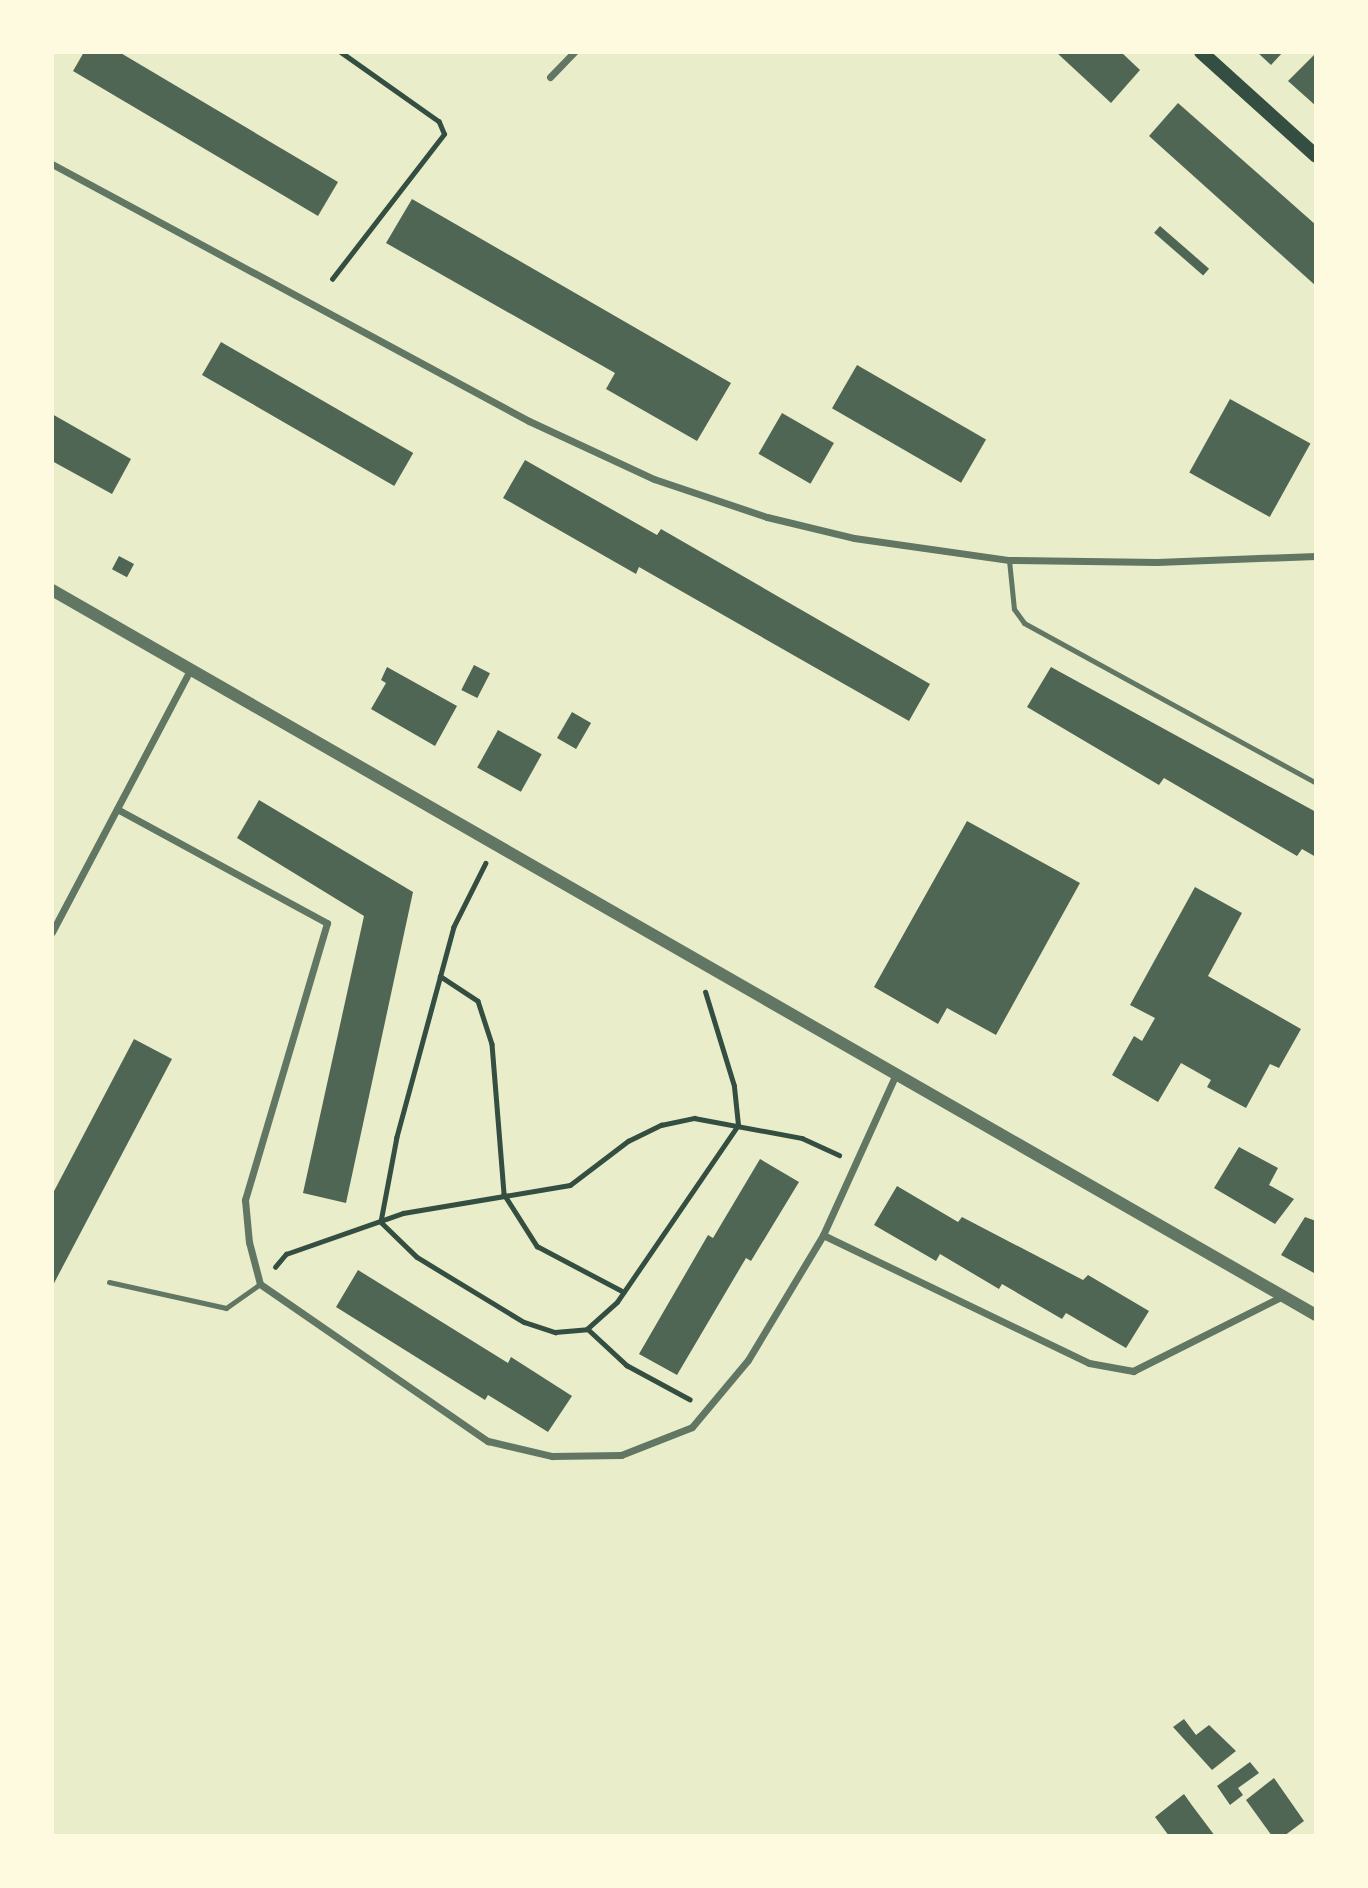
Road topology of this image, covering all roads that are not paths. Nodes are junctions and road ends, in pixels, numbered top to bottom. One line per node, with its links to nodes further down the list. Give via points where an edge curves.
1 (574, 52): 3 (street)
2 (1200, 52): 4 (main road)
3 (550, 77)
4 (1315, 156)
5 (53, 162): 7 (street, via 529,421 654,479 767,517 854,538)
6 (1315, 556): 7 (street, via 1157,562)
7 (1009, 560): 10 (lane, via 1014,609 1024,624)
8 (52, 590): 9 (street)
9 (191, 668): 11 (street); 13 (street)
10 (1315, 783)
11 (117, 809): 12 (street); 16 (street, via 327,923 245,1200)
12 (52, 932)
13 (896, 1074): 14 (street); 17 (street)
14 (823, 1234): 16 (street, via 748,1360 692,1426 621,1455 552,1456 488,1441); 17 (street, via 1089,1363 1133,1371)
15 (109, 1282): 16 (lane, via 226,1308)
16 (260, 1284)
17 (1283, 1296): 18 (street)
18 (1315, 1315)

